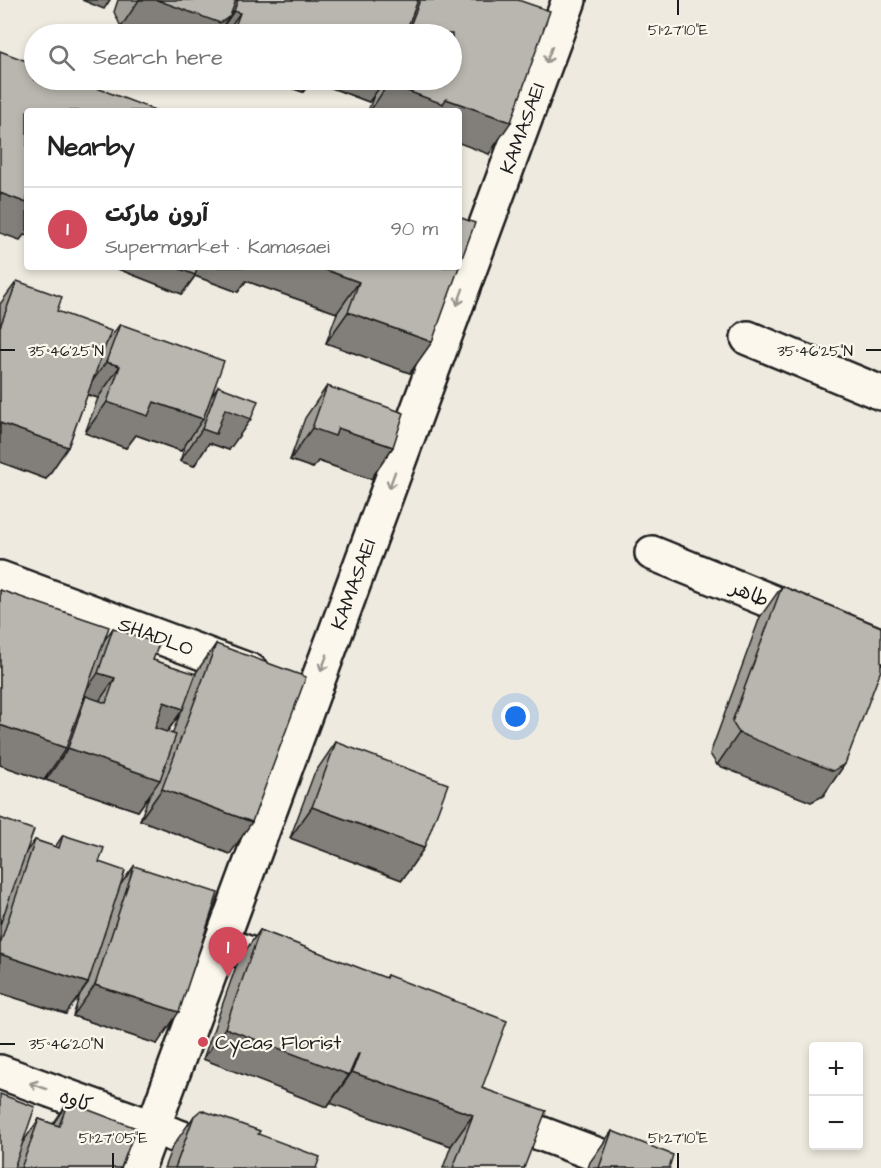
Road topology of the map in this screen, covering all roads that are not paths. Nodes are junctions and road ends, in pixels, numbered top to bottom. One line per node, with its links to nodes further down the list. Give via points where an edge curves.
1 (569, 0): 2 (street, KAMASAEI, one-way to 2)
2 (471, 227): 3 (street, KAMASAEI, one-way to 3)
3 (462, 250)
4 (454, 270): 10 (street, KAMASAEI, one-way to 10)
5 (748, 338): 6 (street)
6 (881, 393)
7 (652, 553): 9 (street, طاهر)
8 (0, 578): 10 (street, SHADLO)
9 (881, 646)
10 (294, 687): 11 (street, KAMASAEI)
11 (221, 943): 12 (street); 15 (street, KAMASAEI)
12 (309, 976)
13 (0, 1072): 15 (street, کاوه, one-way to 13)
14 (471, 1107): 18 (street)
15 (153, 1127): 16 (street, KAMASAEI); 17 (street, کاوه)
16 (138, 1168)
17 (265, 1168)
18 (633, 1168)

